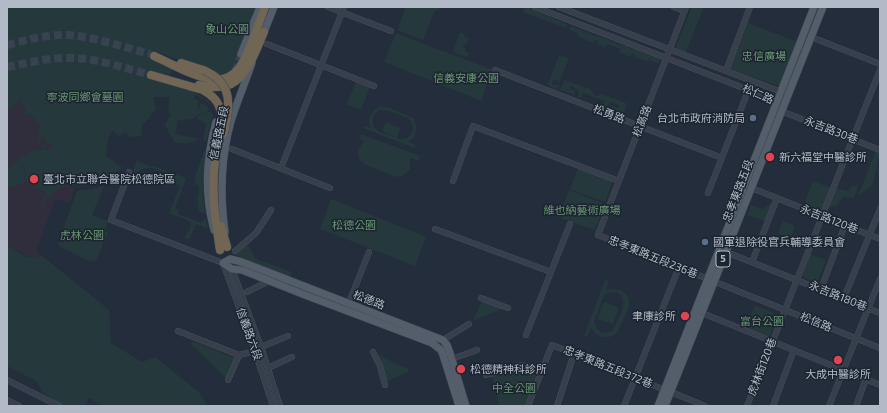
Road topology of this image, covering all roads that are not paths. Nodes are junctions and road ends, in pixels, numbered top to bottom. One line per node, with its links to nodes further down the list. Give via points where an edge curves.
1 (260, 7): 18 (main road)
2 (265, 7): 22 (highway, via 244,60 237,71 221,80 209,79)
3 (274, 7): 14 (main road, 信義路五段)
4 (328, 7): 12 (street)
5 (536, 7): 19 (street, 松仁路)
6 (559, 7): 17 (street, 松仁路)
7 (674, 7): 11 (street)
8 (750, 7): 25 (street)
9 (814, 7): 31 (main road, 忠孝東路五段 / 5)
10 (823, 7): 15 (main road, 忠孝東路五段 / 5)
11 (685, 9): 17 (street, 松高路)
12 (343, 10): 13 (street); 21 (street)
13 (391, 31)
14 (264, 32): 28 (highway, via 246,70 236,81 217,87); 57 (main road, 信義路五段, via 231,122 223,162)
15 (811, 37): 20 (street); 33 (main road, 忠孝東路五段 / 5)
16 (267, 44): 21 (street)
17 (670, 49): 19 (street, 松高路); 25 (street, 松仁路)
18 (241, 54)
19 (666, 58): 30 (street, 松仁路); 35 (street, 松高路)
20 (880, 64)
21 (321, 65): 29 (street); 40 (street)
22 (180, 67): 28 (highway); 57 (highway, bridge, via 152,55 203,70 217,78 226,90 228,106 218,161 217,190)
23 (495, 70): 35 (street, 松勇路)
24 (880, 70): 36 (street, 虎林街120巷)
25 (726, 71): 27 (street, 松仁路)
26 (151, 75): 28 (highway)
27 (752, 81): 30 (street); 31 (street, 松仁路)
28 (178, 82): 57 (highway, via 210,94 221,112 213,190)
29 (374, 86)
30 (748, 90): 32 (street, 松仁路); 39 (street)
31 (781, 92): 32 (main road, 忠孝東路五段 / 5); 33 (street, 松仁路)
32 (777, 101): 33 (street, 松仁路); 44 (main road, 忠孝東路五段 / 5)
33 (781, 111): 36 (street, 永吉路30巷); 44 (main road, 忠孝東路五段 / 5)
34 (216, 122): 57 (main road, 信義路五段, via 206,186 210,216)
35 (640, 126): 39 (street, 松勇路); 42 (street, 松高路)
36 (852, 139): 38 (street, 永吉路30巷); 50 (street, 虎林街120巷)
37 (232, 149): 40 (street)
38 (880, 150)
39 (722, 158): 46 (street)
40 (281, 168): 45 (street)
41 (129, 172): 63 (street, 松德路, via 111,220)
42 (619, 181): 43 (street, via 474,126); 55 (street, 松高路)
43 (453, 182)
44 (748, 186): 47 (street, 永吉路120巷); 60 (main road, 忠孝東路五段 / 5); 69 (main road, 忠孝東路五段 / 5)
45 (330, 188)
46 (708, 193)
47 (778, 198): 50 (street, 永吉路120巷); 62 (street)
48 (880, 209): 54 (street)
49 (271, 210): 58 (street, via 256,233)
50 (822, 216): 52 (street, 永吉路120巷); 67 (street, 虎林街120巷)
51 (570, 224): 66 (street)
52 (845, 225): 54 (street, 永吉路120巷); 71 (street)
53 (435, 229): 66 (street)
54 (870, 234): 56 (street, 永吉路120巷); 74 (street)
55 (598, 235): 64 (street, 忠孝東路五段236巷)
56 (880, 238)
57 (223, 248): 61 (main road, 信義路五段); 63 (main road, 信義路五段)
58 (235, 251)
59 (369, 252): 75 (street)
60 (726, 252): 62 (street, 永吉路180巷); 69 (main road, 忠孝東路五段 / 5)
61 (230, 259): 63 (main road); 65 (main road, 信義路五段); 86 (main road, 松德路)
62 (752, 262): 67 (street, 永吉路180巷)
63 (223, 263): 65 (main road, 松德路); 92 (street, 信義路六段)
64 (679, 267): 69 (street, 忠孝東路五段236巷); 102 (street)
65 (232, 269): 70 (main road, 松德路, via 242,270); 88 (street, 信義路六段)
66 (551, 272): 83 (street)
67 (797, 279): 71 (street, 永吉路180巷); 78 (street, 虎林街120巷)
68 (880, 279): 77 (street)
69 (711, 280): 78 (street, 松信路); 79 (main road, 忠孝東路五段 / 5); 108 (main road, 忠孝東路五段 / 5)
70 (269, 281): 72 (street); 97 (main road, 松德路, via 432,343)
71 (821, 289): 74 (street, 永吉路180巷)
72 (247, 292)
73 (481, 298): 76 (street)
74 (844, 298): 77 (street, 永吉路180巷)
75 (350, 300)
76 (508, 308)
77 (868, 308): 80 (street, 永吉路180巷); 85 (street)
78 (784, 309): 85 (street, 松信路); 87 (street, 虎林街120巷)
79 (702, 313): 87 (street); 108 (main road, 忠孝東路五段 / 5)
80 (880, 313)
81 (469, 324): 86 (street)
82 (178, 331): 95 (street)
83 (526, 335)
84 (288, 336): 88 (street)
85 (856, 338): 89 (street, 松信路); 99 (street)
86 (443, 340): 97 (main road, 松德路, via 447,345)
87 (772, 341): 91 (street); 122 (street, 虎林街120巷)
88 (261, 347): 98 (street, 信義路六段)
89 (880, 348)
90 (477, 350): 97 (street)
91 (794, 350): 99 (street); 123 (street)
92 (256, 351): 95 (street); 112 (street, 信義路六段)
93 (373, 352): 106 (street)
94 (574, 354): 100 (street, 忠孝東路五段372巷, via 552,345); 102 (street, 忠孝東路五段372巷); 117 (street)
95 (239, 355): 105 (street)
96 (292, 357): 98 (street)
97 (448, 360): 114 (main road, 松德路); 115 (main road, 松德路)
98 (268, 368): 113 (street, 信義路六段)
99 (844, 370): 103 (street); 124 (street)
100 (542, 372): 101 (street, via 523,364); 116 (street)
101 (486, 375)
102 (635, 378): 108 (street, 忠孝東路五段372巷); 118 (street)
103 (866, 379): 107 (street); 125 (street)
104 (7, 380): 111 (street)
105 (228, 380)
106 (385, 385)
107 (880, 385)
108 (668, 391): 119 (main road, 忠孝東路五段 / 5); 120 (main road, 忠孝東路五段 / 5); 121 (street, 忠孝東路五段372巷)
109 (7, 400): 110 (street)
110 (18, 406)
111 (59, 406)
112 (273, 406)
113 (280, 406)
114 (459, 406)
115 (466, 406)
116 (528, 406)
117 (557, 406)
118 (624, 406)
119 (658, 406)
120 (665, 406)
121 (705, 406)
122 (746, 406)
123 (772, 406)
124 (829, 406)
125 (856, 406)

